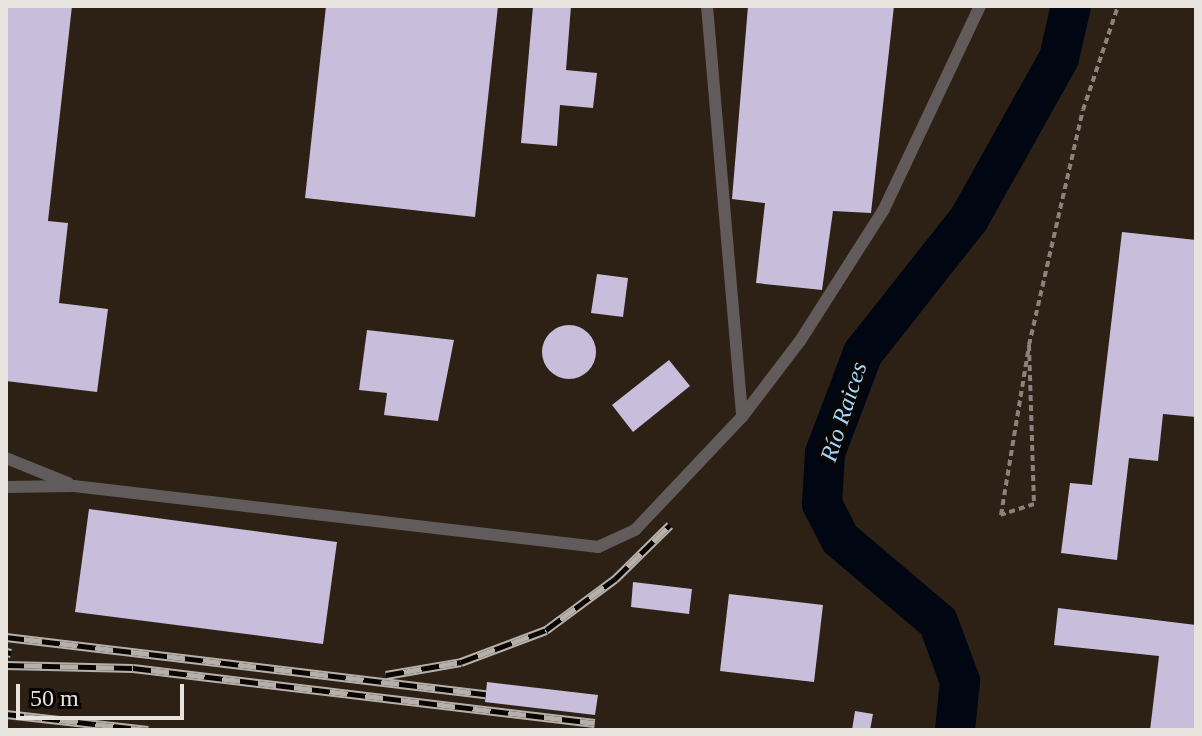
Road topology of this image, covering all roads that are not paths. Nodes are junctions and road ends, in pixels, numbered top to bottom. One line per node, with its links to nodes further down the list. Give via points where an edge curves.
1 (707, 6): 5 (lane)
2 (971, 6): 4 (lane)
3 (980, 6): 4 (lane)
4 (969, 30): 5 (lane, via 884,209)
5 (742, 417): 7 (lane, via 635,530 598,547)
6 (6, 458): 7 (lane)
7 (74, 486): 8 (lane)
8 (6, 487)

